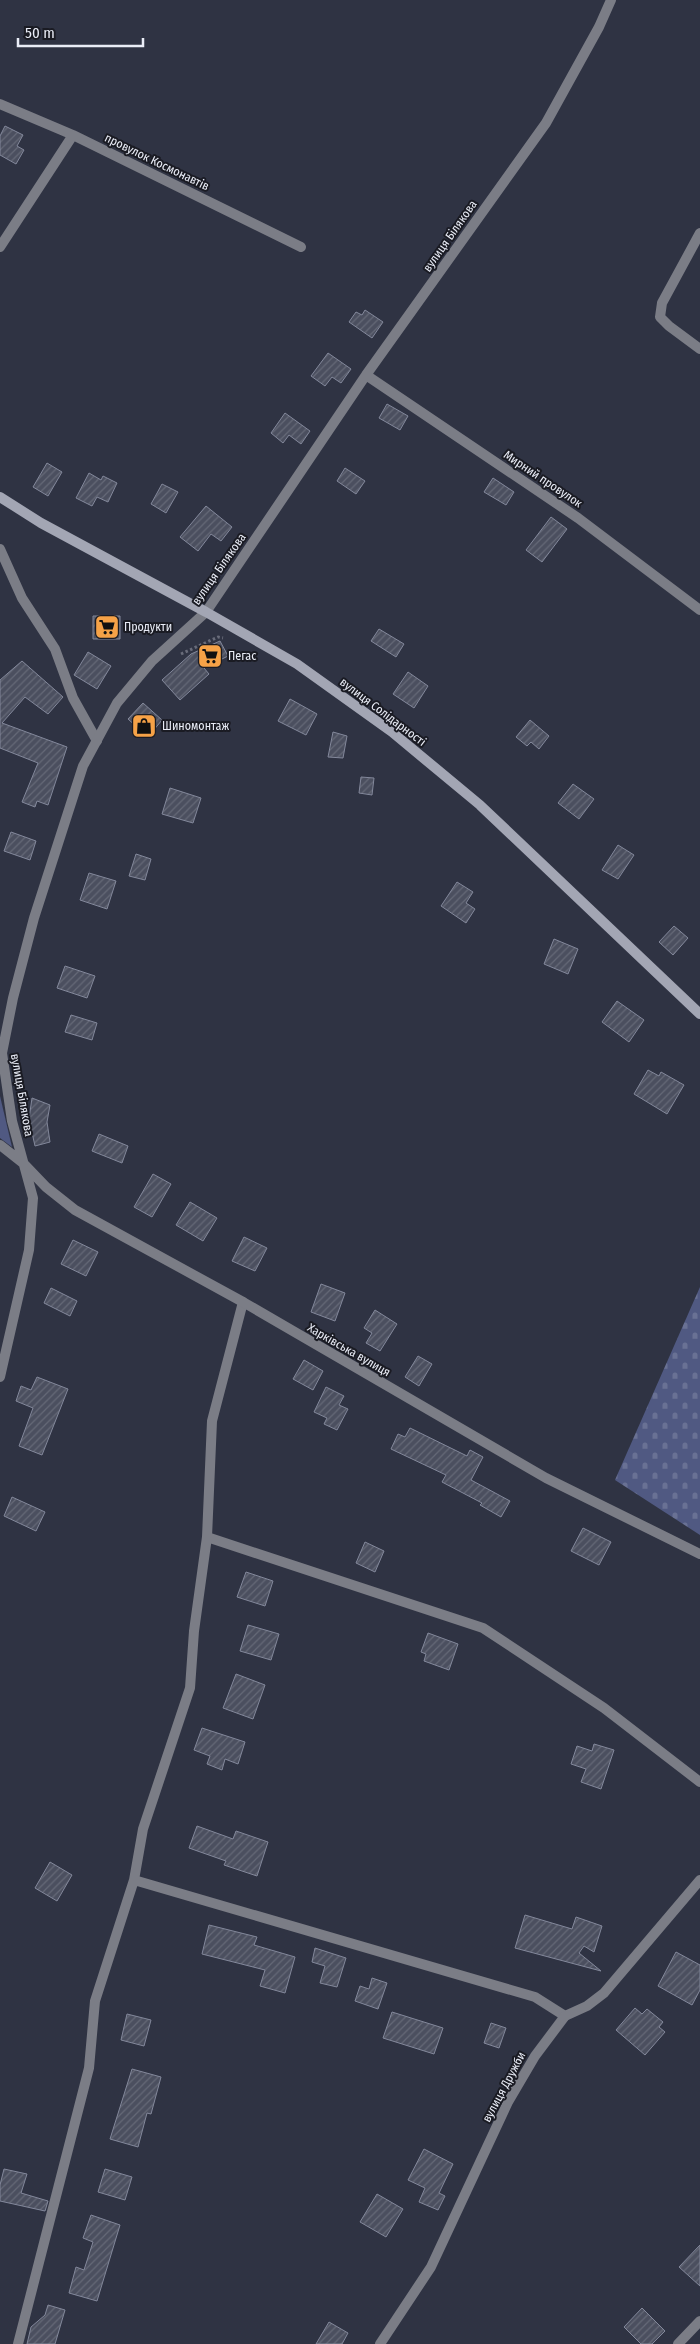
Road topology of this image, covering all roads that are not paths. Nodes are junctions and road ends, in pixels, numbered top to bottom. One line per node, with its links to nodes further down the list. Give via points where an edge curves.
1 (611, 0): 8 (street, вулиця Білякова, via 546,122)
2 (0, 104): 3 (street, провулок Космонавтів)
3 (73, 135): 5 (street); 6 (street, провулок Космонавтів)
4 (700, 232): 7 (street, via 662,303 660,317)
5 (0, 247)
6 (301, 248)
7 (700, 349)
8 (366, 375): 11 (street, Мирний провулок, via 578,518); 12 (street, вулиця Білякова)
9 (0, 498): 12 (main road, вулиця Солідарності)
10 (0, 549): 13 (street, via 22,598 55,649 73,698)
11 (700, 610)
12 (206, 612): 13 (street, вулиця Білякова, via 152,661 117,703); 14 (main road, вулиця Солідарності, via 297,664 392,732 480,805)
13 (96, 741): 15 (street, вулиця Білякова, via 83,766 34,918)
14 (700, 1014)
15 (1, 1054): 17 (street, вулиця Білякова)
16 (0, 1145): 17 (street, Харківська вулиця)
17 (23, 1163): 18 (street, Харківська вулиця, via 75,1210); 19 (street, вулиця Білякова, via 33,1198 29,1250)
18 (243, 1302): 20 (street, via 212,1421); 21 (street, Харківська вулиця, via 546,1478)
19 (0, 1377)
20 (207, 1536): 22 (street, via 483,1628 604,1708); 23 (street, via 190,1688 143,1828)
21 (700, 1554)
22 (700, 1782)
23 (134, 1880): 25 (street, via 536,1997); 27 (street, via 95,2001 89,2068)
24 (700, 1880): 25 (street, вулиця Дружби, via 604,1993 587,2006)
25 (565, 2016): 28 (street, вулиця Дружби, via 535,2056 508,2102 431,2267)
26 (700, 2321): 29 (street)
27 (18, 2344)
28 (380, 2344)
29 (678, 2344)

